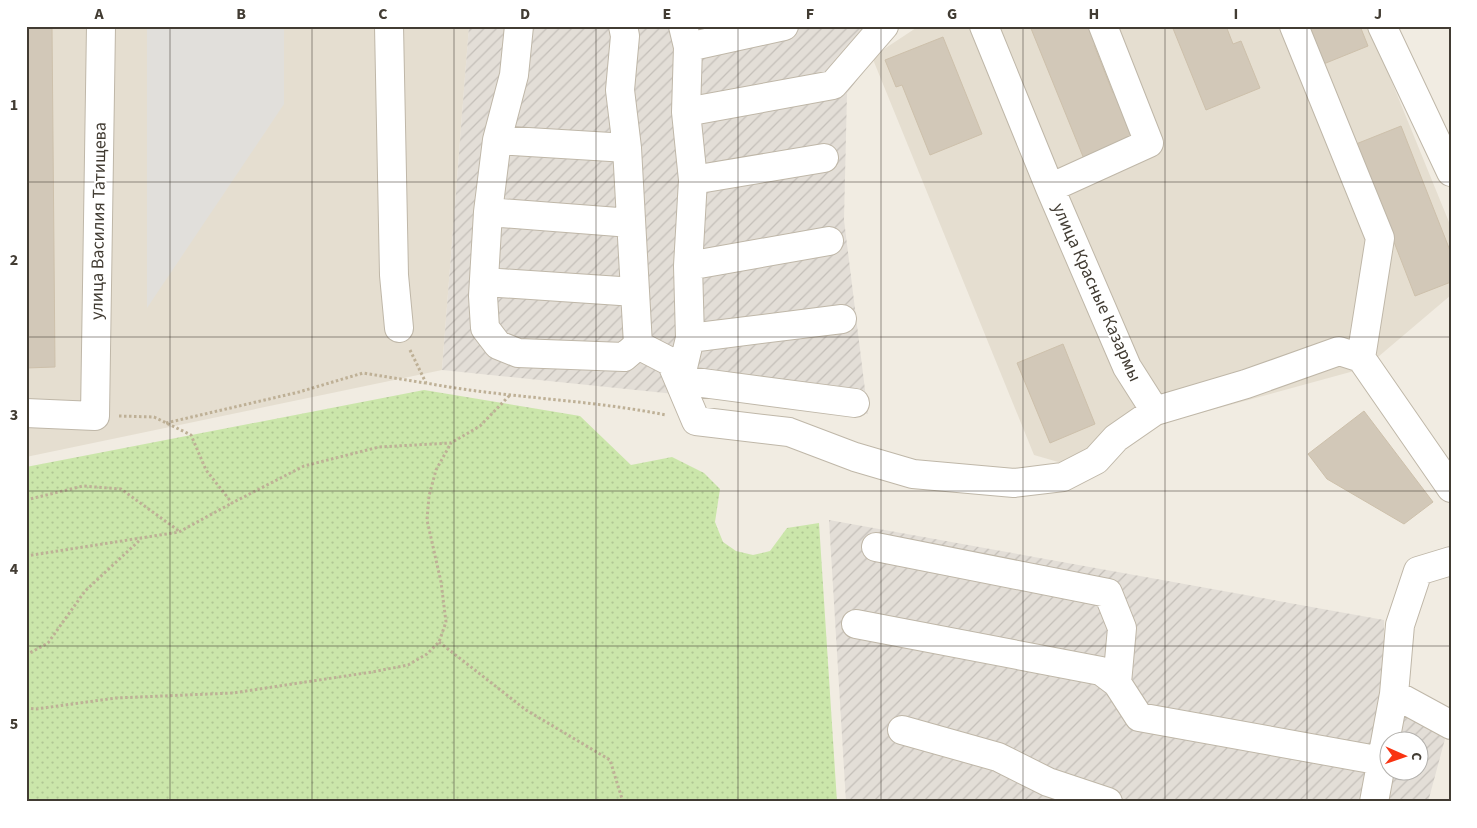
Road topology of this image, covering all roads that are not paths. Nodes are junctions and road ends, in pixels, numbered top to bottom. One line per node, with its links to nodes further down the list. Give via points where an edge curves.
1 (101, 26): 33 (street, улица Василия Татищева, via 95,416)
2 (389, 26): 26 (street, via 394,275)
3 (519, 26): 13 (street, via 514,75)
4 (623, 26): 14 (street, via 620,90)
5 (784, 26): 11 (street)
6 (884, 26): 12 (street, via 832,86)
7 (984, 26): 18 (street, улица Красные Казармы)
8 (1103, 26): 18 (street, via 1149,143)
9 (1294, 26): 29 (street, via 1380,238)
10 (1382, 26): 16 (street)
11 (686, 37): 12 (street)
12 (686, 112): 17 (street)
13 (496, 140): 14 (street); 19 (street)
14 (627, 148): 20 (street)
15 (824, 158): 17 (street)
16 (1451, 172)
17 (693, 180): 22 (street)
18 (1050, 188): 32 (street, улица Красные Казармы, via 1127,368)
19 (488, 212): 20 (street); 23 (street)
20 (631, 223): 24 (street)
21 (829, 241): 22 (street)
22 (688, 266): 27 (street)
23 (484, 282): 24 (street); 28 (street, via 485,328 498,345 518,354 624,357)
24 (635, 292): 28 (street)
25 (842, 319): 27 (street)
26 (399, 328)
27 (690, 338): 30 (street)
28 (638, 345): 30 (street, via 671,362)
29 (1361, 358): 32 (street, via 1339,351 1246,384); 34 (street)
30 (680, 380): 31 (street); 32 (street, via 696,421 789,432 855,457 913,474 1014,483 1063,477 1096,460 1116,438)
31 (855, 403)
32 (1155, 411)
33 (26, 413)
34 (1451, 488)
35 (876, 547): 38 (street, via 1108,593 1122,628)
36 (1451, 561): 39 (street, via 1418,571 1400,625)
37 (856, 624): 38 (street, via 1101,671)
38 (1117, 683): 43 (street, via 1138,717)
39 (1394, 694): 40 (street); 42 (street)
40 (1451, 726)
41 (902, 730): 45 (street, via 998,757 1048,782)
42 (1388, 730)
43 (1380, 761)
44 (1380, 771): 46 (street)
45 (1108, 802)
46 (1374, 802)

